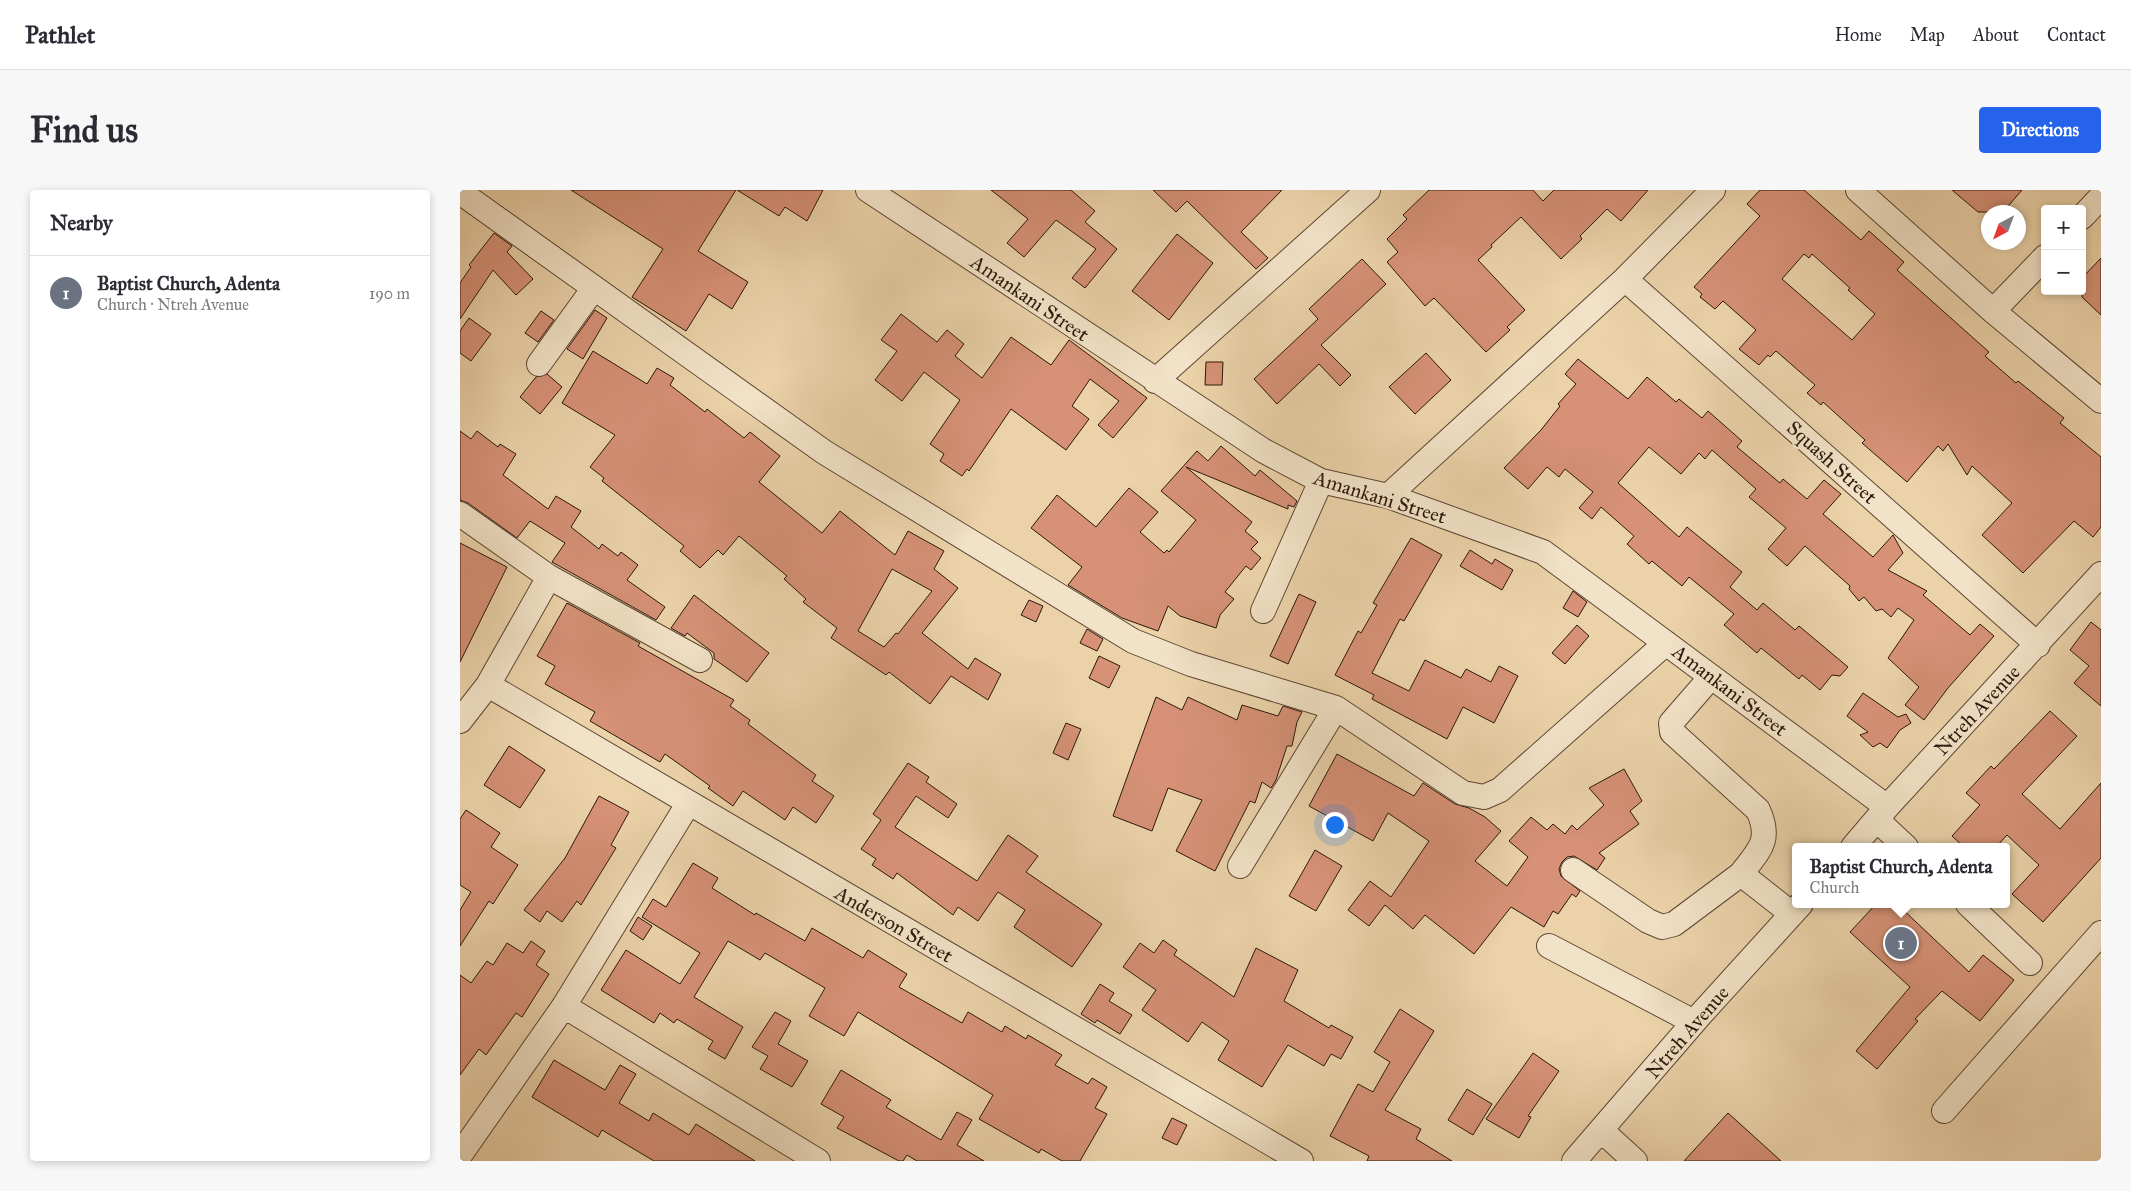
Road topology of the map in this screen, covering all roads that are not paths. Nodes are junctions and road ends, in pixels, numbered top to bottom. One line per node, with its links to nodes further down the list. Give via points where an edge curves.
1 (868, 190): 13 (street, Amankani Street)
2 (1368, 190): 13 (street)
3 (1713, 190): 9 (street)
4 (1858, 190): 11 (street)
5 (460, 192): 10 (street)
6 (2101, 197): 7 (street)
7 (2086, 213)
8 (2041, 261): 11 (street)
9 (1625, 279): 16 (street); 22 (street, Squash Street)
10 (594, 288): 12 (street); 26 (street, via 824,452 1133,642 1191,664)
11 (1993, 311): 14 (street)
12 (539, 364)
13 (1156, 381): 15 (street, Amankani Street, via 1264,451)
14 (2101, 401)
15 (1320, 481): 16 (street, Amankani Street); 20 (street)
16 (1388, 496): 21 (street, Amankani Street, via 1544,552)
17 (460, 514): 18 (street)
18 (549, 577): 23 (street); 25 (street)
19 (2099, 582): 22 (street, Ntreh Avenue)
20 (1263, 611)
21 (1666, 643): 24 (street, Amankani Street); 26 (street, via 1500,790 1484,797 1463,793)
22 (2038, 645): 29 (street, Ntreh Avenue)
23 (700, 660)
24 (1711, 677): 29 (street, Amankani Street); 34 (street, via 1671,723 1672,732 1758,810 1766,836)
25 (488, 685): 27 (street); 28 (street, Anderson Street)
26 (1336, 708): 32 (street)
27 (460, 721)
28 (688, 804): 41 (street); 46 (street, Anderson Street)
29 (1882, 813): 30 (street, Ntreh Avenue); 31 (street, Amankani Street)
30 (1856, 843)
31 (1903, 843)
32 (1240, 866)
33 (1574, 870): 34 (street, via 1648,921 1662,927 1674,924)
34 (1741, 874): 35 (street)
35 (1792, 906)
36 (1972, 908): 40 (street)
37 (1797, 909): 42 (street, Ntreh Avenue)
38 (2101, 933): 43 (street)
39 (1549, 946): 42 (street)
40 (2030, 963)
41 (564, 1006): 45 (street); 47 (street)
42 (1694, 1022): 44 (street, Ntreh Avenue)
43 (1944, 1110)
44 (1601, 1130): 49 (street, Ntreh Avenue); 50 (street)
45 (460, 1155)
46 (1275, 1155): 48 (street, Anderson Street)
47 (818, 1161)
48 (1301, 1161)
49 (1574, 1161)
50 (1635, 1161)

